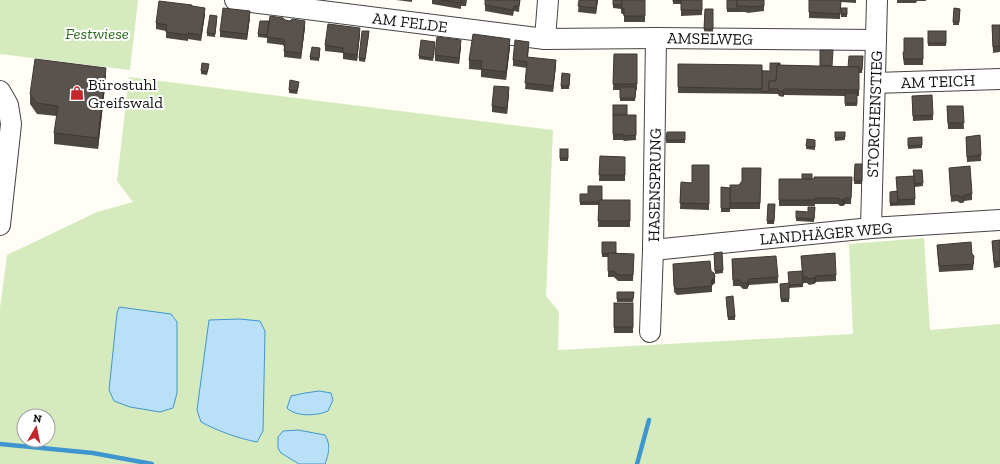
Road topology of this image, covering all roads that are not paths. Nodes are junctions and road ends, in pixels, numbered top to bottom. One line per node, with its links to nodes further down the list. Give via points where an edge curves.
1 (236, 0): 5 (street, AM FELDE)
2 (548, 0): 5 (street)
3 (877, 0): 6 (street, STORCHENSTIEG)
4 (656, 38): 5 (street, AMSELWEG); 6 (street, AMSELWEG); 13 (street, HASENSPRUNG)
5 (545, 39)
6 (876, 40): 8 (street, STORCHENSTIEG)
7 (1000, 79): 8 (street, AM TEICH)
8 (875, 83): 12 (street, STORCHENSTIEG)
9 (0, 91): 11 (street, via 8,105 11,124)
10 (1000, 220): 12 (street, LANDHÄGER WEG)
11 (0, 225)
12 (871, 228): 13 (street, LANDHÄGER WEG)
13 (653, 250): 14 (street, HASENSPRUNG)
14 (650, 332)

